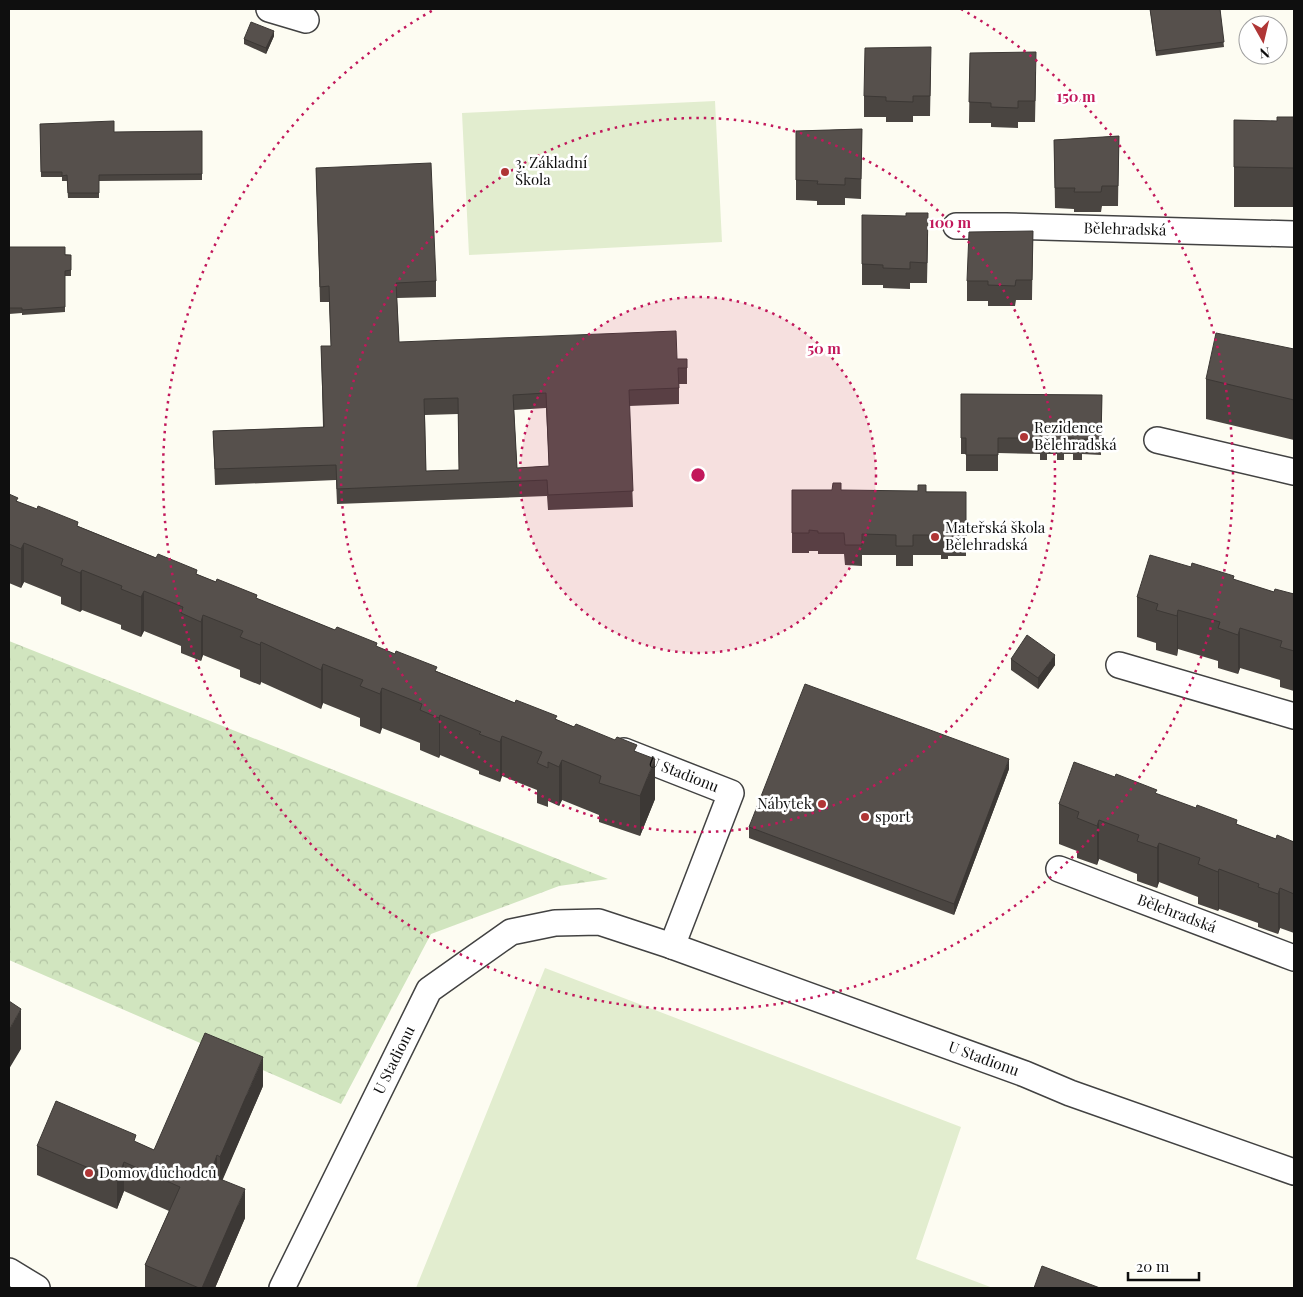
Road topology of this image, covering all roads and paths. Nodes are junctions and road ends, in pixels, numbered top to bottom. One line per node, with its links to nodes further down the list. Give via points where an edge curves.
1 (268, 9): 2 (street)
2 (306, 20)
3 (956, 226): 4 (street, Bělehradská)
4 (1294, 234)
5 (1158, 440): 6 (street)
6 (1294, 472)
7 (1118, 665): 8 (street)
8 (1294, 716)
9 (605, 743): 11 (street, U Stadionu, via 731,793)
10 (1059, 869): 12 (street, Bělehradská)
11 (672, 946): 13 (street, U Stadionu); 16 (street, U Stadionu, via 600,922 555,923 511,932 429,990)
12 (1294, 958)
13 (1294, 1172)
14 (9, 1271): 15 (street)
15 (37, 1288)
16 (282, 1288)

